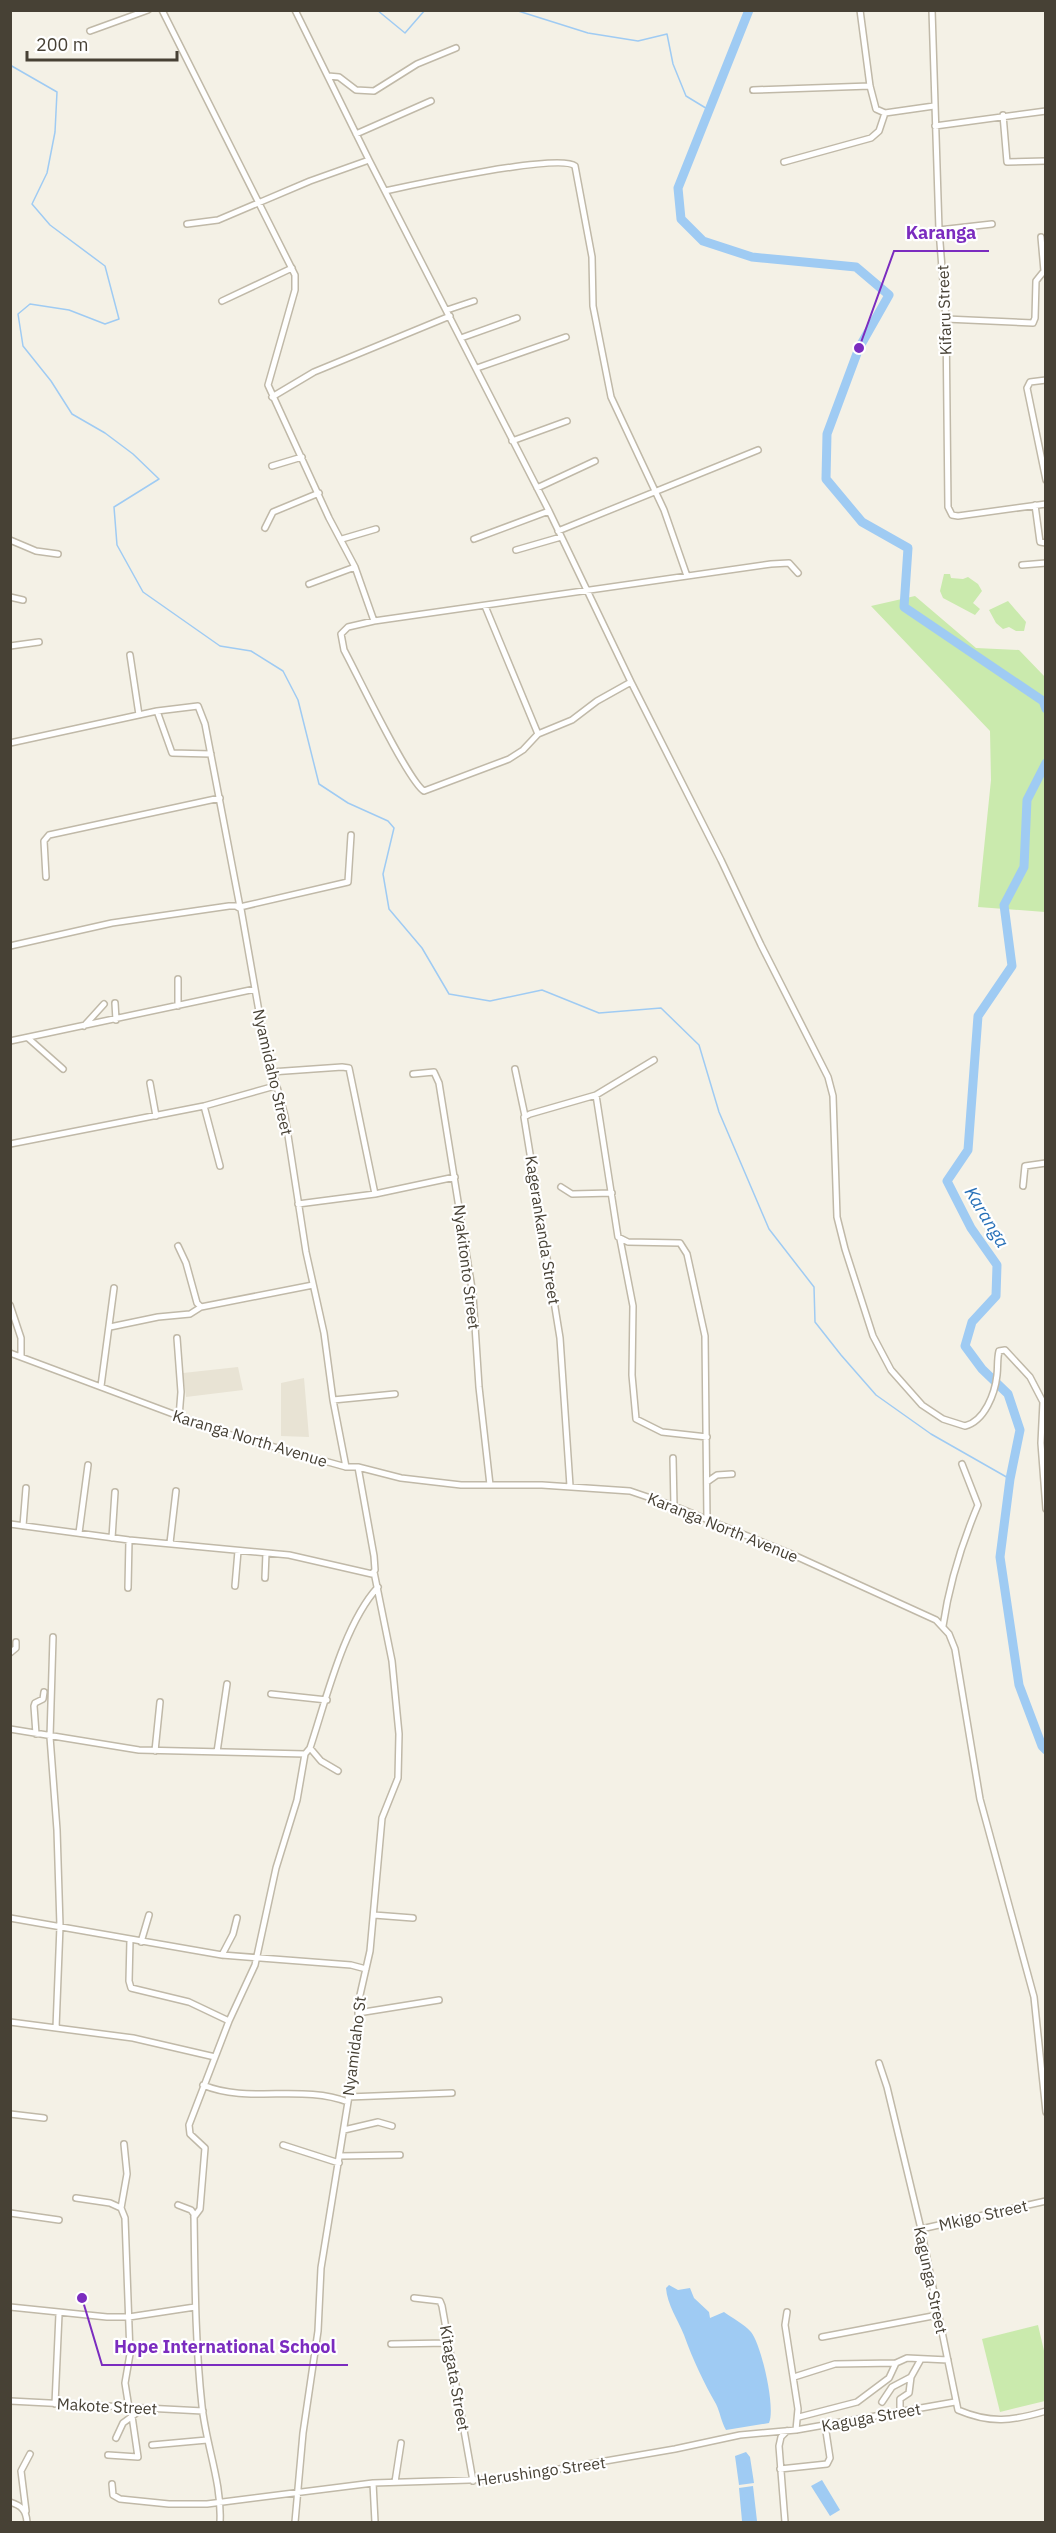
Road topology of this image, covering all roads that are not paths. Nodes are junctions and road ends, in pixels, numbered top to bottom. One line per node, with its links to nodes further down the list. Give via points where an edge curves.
1 (148, 10): 6 (street)
2 (162, 10): 22 (street)
3 (295, 10): 8 (street)
4 (860, 10): 9 (street)
5 (932, 10): 12 (street, Kifaru Street)
6 (90, 31)
7 (456, 48): 8 (street, via 417,64 374,91 356,90 339,77)
8 (328, 76): 17 (street)
9 (870, 86): 10 (street); 14 (street, via 875,107)
10 (753, 90)
11 (431, 101): 17 (street)
12 (934, 106): 14 (street); 16 (street, Kifaru Street)
13 (1046, 111): 15 (street)
14 (885, 112): 20 (street, via 879,131 871,138)
15 (1003, 115): 16 (street); 19 (street, via 1007,162)
16 (935, 126): 25 (street, Kifaru Street)
17 (356, 134): 18 (street)
18 (369, 160): 21 (street); 22 (street)
19 (1046, 161)
20 (783, 162)
21 (385, 191): 30 (street); 47 (street, via 529,165 569,162 575,166 592,257 593,306 609,389 618,416)
22 (258, 203): 23 (street, via 218,220); 27 (street)
23 (188, 224)
24 (992, 224): 25 (street)
25 (939, 230): 33 (street, Kifaru Street)
26 (1041, 237): 33 (street, via 1044,271 1036,281 1033,323)
27 (292, 268): 28 (street); 38 (street, via 295,290 268,382)
28 (222, 301)
29 (474, 301): 30 (street)
30 (447, 310): 31 (street)
31 (450, 316): 35 (street); 38 (street, via 314,372)
32 (517, 318): 35 (street)
33 (946, 319): 50 (street, Kifaru Street, via 946,492 950,513 958,516)
34 (566, 337): 36 (street)
35 (461, 338): 36 (street)
36 (477, 368): 40 (street)
37 (1046, 380): 45 (street, via 1030,382 1027,388)
38 (272, 397): 42 (street)
39 (567, 422): 40 (street)
40 (512, 441): 46 (street)
41 (758, 450): 47 (street)
42 (302, 457): 44 (street); 48 (street)
43 (595, 462): 46 (street)
44 (272, 466)
45 (1046, 480)
46 (537, 488): 51 (street)
47 (656, 490): 54 (street); 65 (street)
48 (320, 493): 52 (street, via 273,512); 55 (street)
49 (1046, 504): 50 (street, Kifaru Street)
50 (1035, 505): 58 (street, via 1040,542)
51 (549, 511): 54 (street); 56 (street)
52 (265, 528)
53 (376, 529): 55 (street)
54 (559, 534): 59 (street); 67 (street)
55 (342, 539): 63 (street)
56 (474, 539)
57 (10, 540): 60 (street, via 36,551)
58 (1046, 543)
59 (516, 550)
60 (58, 554)
61 (1046, 564): 62 (street)
62 (1022, 565)
63 (355, 567): 66 (street); 71 (street)
64 (798, 573): 65 (street, via 786,562)
65 (687, 576): 67 (street)
66 (309, 584)
67 (586, 592): 70 (street); 75 (street)
68 (10, 597): 69 (street)
69 (23, 600)
70 (485, 606): 71 (street); 78 (street)
71 (374, 621): 78 (street, via 345,628 342,644 422,790 509,759)
72 (39, 642): 73 (street)
73 (10, 646)
74 (130, 655): 77 (street)
75 (631, 682): 78 (street, via 572,720); 130 (street, via 832,1087 837,1217 878,1348 891,1370 922,1405 958,1425 970,1425 978,1419 993,1390 998,1354 1005,1350 1041,1393)
76 (157, 711): 77 (street); 80 (street, via 172,753); 80 (street, Nyamidaho Street, via 198,706)
77 (139, 715): 79 (street)
78 (538, 734)
79 (10, 743)
80 (211, 754): 81 (street, Nyamidaho Street)
81 (220, 798): 83 (street, via 46,837); 84 (street, Nyamidaho Street)
82 (351, 835): 84 (street, via 348,882)
83 (46, 877)
84 (240, 907): 85 (street, via 112,923); 87 (street, Nyamidaho Street)
85 (10, 946)
86 (178, 980): 90 (street)
87 (255, 989): 90 (street); 98 (street, Nyamidaho Street)
88 (115, 1003): 91 (street)
89 (104, 1004): 92 (street)
90 (178, 1006): 91 (street)
91 (116, 1020): 92 (street)
92 (84, 1026): 93 (street)
93 (28, 1038): 94 (street); 96 (street)
94 (10, 1041)
95 (654, 1060): 102 (street)
96 (63, 1069)
97 (515, 1069): 105 (street, Kagerankanda Street)
98 (271, 1072): 101 (street, Nyamidaho Street); 113 (street, via 349,1068)
99 (413, 1074): 109 (street, Nyakitonto Street, via 431,1072 438,1078)
100 (150, 1083): 104 (street)
101 (276, 1086): 103 (street); 114 (street, Nyamidaho Street, via 285,1116)
102 (596, 1095): 105 (street); 112 (street)
103 (204, 1106): 104 (street); 108 (street)
104 (156, 1116): 106 (street)
105 (525, 1116): 139 (street, Kagerankanda Street, via 560,1338)
106 (10, 1144)
107 (1046, 1163): 110 (street, via 1025,1166)
108 (220, 1166)
109 (455, 1177): 113 (street); 138 (street, Nyakitonto Street, via 473,1295)
110 (1023, 1186)
111 (561, 1187): 112 (street, via 572,1194)
112 (612, 1193): 115 (street)
113 (375, 1194): 114 (street)
114 (298, 1204): 117 (street, Nyamidaho Street)
115 (620, 1239): 129 (street, via 633,1306 636,1419 662,1432); 129 (street, via 674,1242 686,1249 705,1336)
116 (178, 1246): 120 (street)
117 (313, 1285): 120 (street); 127 (street, Nyamidaho Street)
118 (114, 1287): 121 (street)
119 (10, 1305): 124 (street, via 21,1338)
120 (201, 1306): 121 (street, via 190,1314)
121 (110, 1327): 125 (street)
122 (177, 1338): 128 (street, via 182,1392)
123 (10, 1353): 124 (street, Karanga North Avenue)
124 (21, 1356): 125 (street, Karanga North Avenue)
125 (101, 1386): 128 (street, Karanga North Avenue)
126 (395, 1394): 127 (street)
127 (333, 1400): 134 (street, Nyamidaho Street)
128 (179, 1417): 134 (street, Karanga North Avenue)
129 (707, 1437): 137 (street)
130 (1043, 1443): 144 (street)
131 (673, 1458): 143 (street)
132 (962, 1464): 159 (street, via 978,1504 948,1596)
133 (88, 1465): 148 (street)
134 (346, 1467): 135 (street, Karanga North Avenue)
135 (358, 1467): 138 (street, Karanga North Avenue, via 437,1483); 154 (street, Nyamidaho St)
136 (732, 1474): 137 (street, via 717,1475)
137 (707, 1482): 145 (street)
138 (490, 1485): 139 (street, Karanga North Avenue)
139 (570, 1486): 143 (street, Karanga North Avenue, via 630,1491)
140 (26, 1488): 147 (street)
141 (176, 1491): 151 (street)
142 (115, 1492): 149 (street)
143 (674, 1506): 145 (street, Karanga North Avenue)
144 (1046, 1509)
145 (706, 1520): 159 (street, Karanga North Avenue, via 930,1615)
146 (10, 1524): 147 (street)
147 (23, 1526): 148 (street)
148 (79, 1533): 149 (street)
149 (112, 1538): 150 (street)
150 (129, 1540): 151 (street); 158 (street)
151 (170, 1543): 152 (street)
152 (238, 1551): 153 (street); 156 (street)
153 (266, 1553): 154 (street, via 302,1557 364,1574); 155 (street)
154 (374, 1572): 157 (street, Nyamidaho St)
155 (265, 1578)
156 (235, 1586)
157 (378, 1587): 166 (street, via 349,1638); 176 (street, Nyamidaho St, via 392,1660 399,1734 397,1782 381,1818)
158 (128, 1588)
159 (943, 1626): 197 (street, via 955,1649 980,1799 1034,1997)
160 (53, 1637): 170 (street)
161 (16, 1642): 162 (street)
162 (10, 1653)
163 (227, 1684): 173 (street)
164 (44, 1692): 169 (street, via 43,1700 34,1706)
165 (271, 1694): 166 (street)
166 (327, 1700): 171 (street)
167 (160, 1702): 172 (street)
168 (10, 1729): 169 (street)
169 (36, 1734): 170 (street)
170 (50, 1737): 172 (street); 181 (street)
171 (310, 1748): 174 (street); 175 (street, via 321,1761)
172 (155, 1751): 173 (street)
173 (217, 1752): 174 (street)
174 (305, 1754): 185 (street, via 297,1800)
175 (338, 1770)
176 (374, 1915): 180 (street); 186 (street, Nyamidaho St)
177 (149, 1916): 183 (street)
178 (10, 1918): 181 (street)
179 (237, 1918): 184 (street)
180 (414, 1918)
181 (60, 1926): 182 (street); 191 (street)
182 (130, 1940): 183 (street); 189 (street, via 130,1988 189,2002)
183 (141, 1942): 184 (street)
184 (222, 1955): 185 (street)
185 (255, 1956): 186 (street); 189 (street, via 249,1981)
186 (366, 1969): 188 (street, Nyamidaho St)
187 (439, 2000): 188 (street)
188 (358, 2013): 196 (street, Nyamidaho St)
189 (229, 2021): 192 (street)
190 (10, 2022): 191 (street)
191 (56, 2028): 192 (street, via 133,2038)
192 (215, 2057): 194 (street)
193 (879, 2063): 214 (street, Kagunga Street)
194 (203, 2085): 196 (street, via 221,2090); 212 (street, via 189,2125 190,2134 205,2148 200,2209)
195 (452, 2093): 196 (street)
196 (348, 2100): 201 (street, Nyamidaho St)
197 (1046, 2112)
198 (10, 2114): 199 (street)
199 (44, 2118)
200 (392, 2126): 201 (street, via 378,2122)
201 (344, 2130): 204 (street, Nyamidaho St)
202 (124, 2144): 210 (street, via 127,2174)
203 (283, 2145): 206 (street)
204 (340, 2156): 205 (street); 206 (street, Nyamidaho St)
205 (400, 2156)
206 (339, 2163): 255 (street, Nyamidaho St, via 321,2268 318,2331)
207 (76, 2198): 210 (street)
208 (1046, 2201): 214 (street, Mkigo Street)
209 (178, 2205): 212 (street, via 191,2210)
210 (121, 2208): 221 (street, via 126,2232)
211 (10, 2212): 213 (street)
212 (194, 2217): 217 (street)
213 (59, 2220)
214 (921, 2229): 220 (street, Kagunga Street)
215 (414, 2298): 223 (street, Kitagata Street, via 440,2301)
216 (10, 2307): 219 (street)
217 (195, 2307): 221 (street); 236 (street)
218 (787, 2312): 228 (street, via 785,2325)
219 (59, 2314): 221 (street); 233 (street)
220 (938, 2315): 222 (street); 226 (street, Kagunga Street)
221 (129, 2317): 234 (street, via 130,2354 125,2384)
222 (822, 2337)
223 (448, 2343): 224 (street); 251 (street, Kitagata Street)
224 (391, 2344)
225 (921, 2360): 226 (street); 227 (street, via 907,2358); 229 (street)
226 (948, 2360): 232 (street, Kagunga Street)
227 (896, 2363): 228 (street, via 835,2364); 240 (street, via 889,2378 857,2402)
228 (794, 2377): 240 (street)
229 (911, 2377): 231 (street, via 892,2387); 238 (street, via 909,2393 900,2399)
230 (10, 2401): 233 (street, Makote Street)
231 (882, 2402)
232 (955, 2402): 237 (street, via 958,2410 995,2421); 238 (street, Kaguga Street)
233 (55, 2404): 234 (street, Makote Street)
234 (129, 2408): 235 (street, Makote Street)
235 (143, 2409): 236 (street, Makote Street); 239 (street)
236 (203, 2411): 245 (street)
237 (1046, 2411)
238 (900, 2413): 241 (street, Kaguga Street)
239 (132, 2416): 244 (street, via 123,2423); 249 (street, via 138,2457)
240 (799, 2417): 242 (street)
241 (825, 2425): 242 (street, Kaguga Street); 250 (street, via 830,2458 827,2464)
242 (796, 2430): 243 (street, Kaguga Street)
243 (787, 2431): 250 (street, via 781,2436); 251 (street, Herushingo Street, via 740,2435 614,2460)
244 (116, 2438)
245 (207, 2440): 247 (street); 257 (street)
246 (401, 2443): 252 (street)
247 (152, 2445)
248 (30, 2454): 258 (street, via 21,2471)
249 (108, 2455)
250 (780, 2469): 263 (street)
251 (473, 2481): 252 (street, Herushingo Street)
252 (395, 2482): 253 (street, Herushingo Street)
253 (373, 2483): 255 (street, Herushingo Street); 262 (street)
254 (112, 2484): 257 (street, Herushingo Street, via 113,2495 120,2499 190,2505)
255 (298, 2493): 257 (street, Herushingo Street); 261 (street, Nyamidaho St)
256 (10, 2502): 258 (street)
257 (221, 2503): 260 (street)
258 (26, 2511): 259 (street)
259 (27, 2523)
260 (220, 2523)
261 (295, 2523)
262 (375, 2523)
263 (785, 2523)

